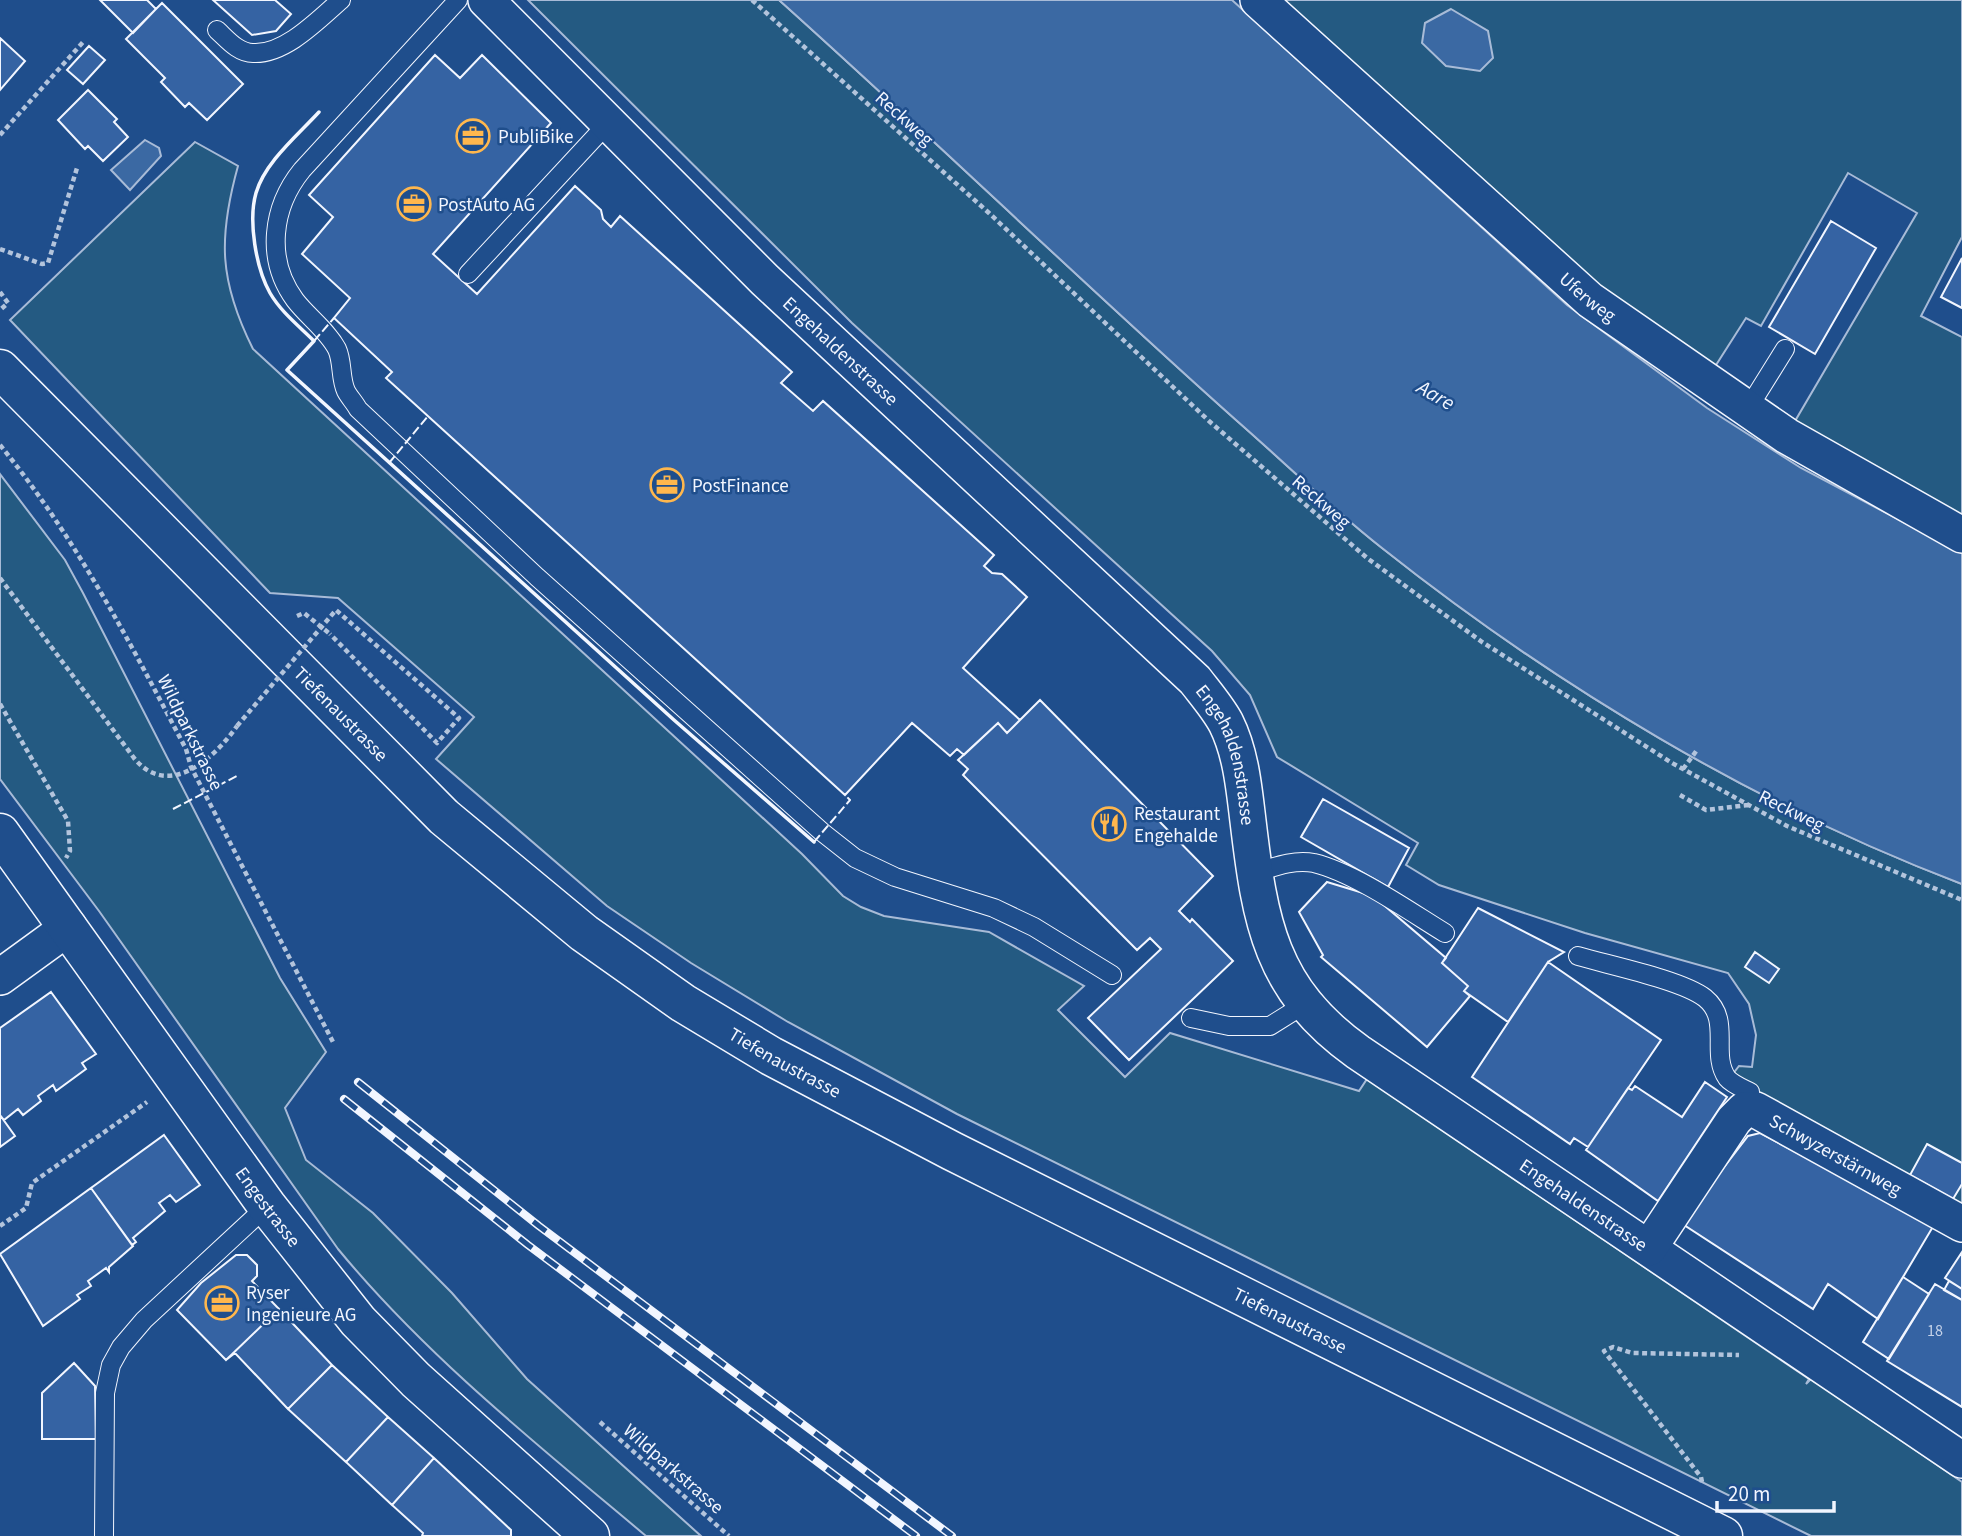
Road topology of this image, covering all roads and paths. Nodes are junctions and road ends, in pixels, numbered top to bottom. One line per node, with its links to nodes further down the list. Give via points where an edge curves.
1 (341, 0): 6 (lane, via 298,34 264,52 245,51)
2 (458, 0): 35 (lane, via 302,170 287,188 277,214 274,242 293,298 339,352 346,391 358,409 537,577 855,858 895,877 994,908)
3 (486, 0): 8 (street, Engehaldenstrasse)
4 (752, 0): 25 (path, Reckweg, via 989,213 1209,421 1367,558 1482,642)
5 (1258, 0): 17 (street, Uferweg, via 1590,300)
6 (217, 30)
7 (84, 41): 9 (path)
8 (609, 122): 12 (lane); 30 (street, Engehaldenstrasse, via 765,280 1195,680 1226,722 1242,774)
9 (0, 135)
10 (77, 168): 11 (path, via 48,263)
11 (0, 248)
12 (468, 274)
13 (0, 292): 14 (path, via 8,303)
14 (0, 310)
15 (1785, 349): 17 (lane)
16 (0, 369): 53 (main road, Tiefenaustrasse, via 444,817 563,917 683,1003 771,1056 952,1151)
17 (1747, 410): 19 (street, Uferweg)
18 (0, 445): 24 (path, Wildparkstrasse, via 70,539 113,610 186,749)
19 (1962, 535)
20 (0, 578): 24 (path, via 142,767 151,775 166,778)
21 (330, 634): 24 (path, bridge, via 437,743 459,718 337,610 220,750)
22 (0, 704): 29 (path, via 68,821 70,851)
23 (1697, 750): 25 (path)
24 (191, 767): 39 (path, Wildparkstrasse)
25 (1684, 769): 27 (path, Reckweg)
26 (1680, 795): 27 (path, via 1706,810)
27 (1749, 805): 31 (path, Reckweg, via 1787,826)
28 (0, 833): 32 (main road, Engestrasse)
29 (64, 863)
30 (1255, 873): 33 (lane, via 1288,863 1314,863 1377,891); 37 (street, Engehaldenstrasse, via 1273,951)
31 (1962, 900)
32 (69, 927): 36 (street); 42 (main road, Engestrasse)
33 (1445, 933)
34 (1578, 956): 41 (lane, via 1705,998 1721,1021 1722,1067 1729,1080 1750,1092)
35 (1112, 975)
36 (0, 977)
37 (1305, 1004): 38 (lane, via 1270,1026 1229,1026); 45 (street, Engehaldenstrasse, via 1339,1038)
38 (1191, 1018)
39 (334, 1044)
40 (156, 1096): 44 (path, via 32,1183 26,1208)
41 (1751, 1110): 43 (street, Schwyzerstärnweg); 45 (street, Schwyzerstärnweg, via 1744,1110 1734,1120)
42 (267, 1206): 50 (lane, via 144,1320 111,1365 105,1392); 51 (main road, Engestrasse, via 386,1352)
43 (1962, 1224)
44 (0, 1226)
45 (1649, 1248): 48 (street, Engehaldenstrasse)
46 (1747, 1357): 49 (path, via 1632,1353 1612,1347 1604,1351)
47 (600, 1422): 52 (path, Wildparkstrasse)
48 (1962, 1460)
49 (1701, 1477)
50 (104, 1536)
51 (590, 1536)
52 (729, 1536)
53 (1723, 1536)

